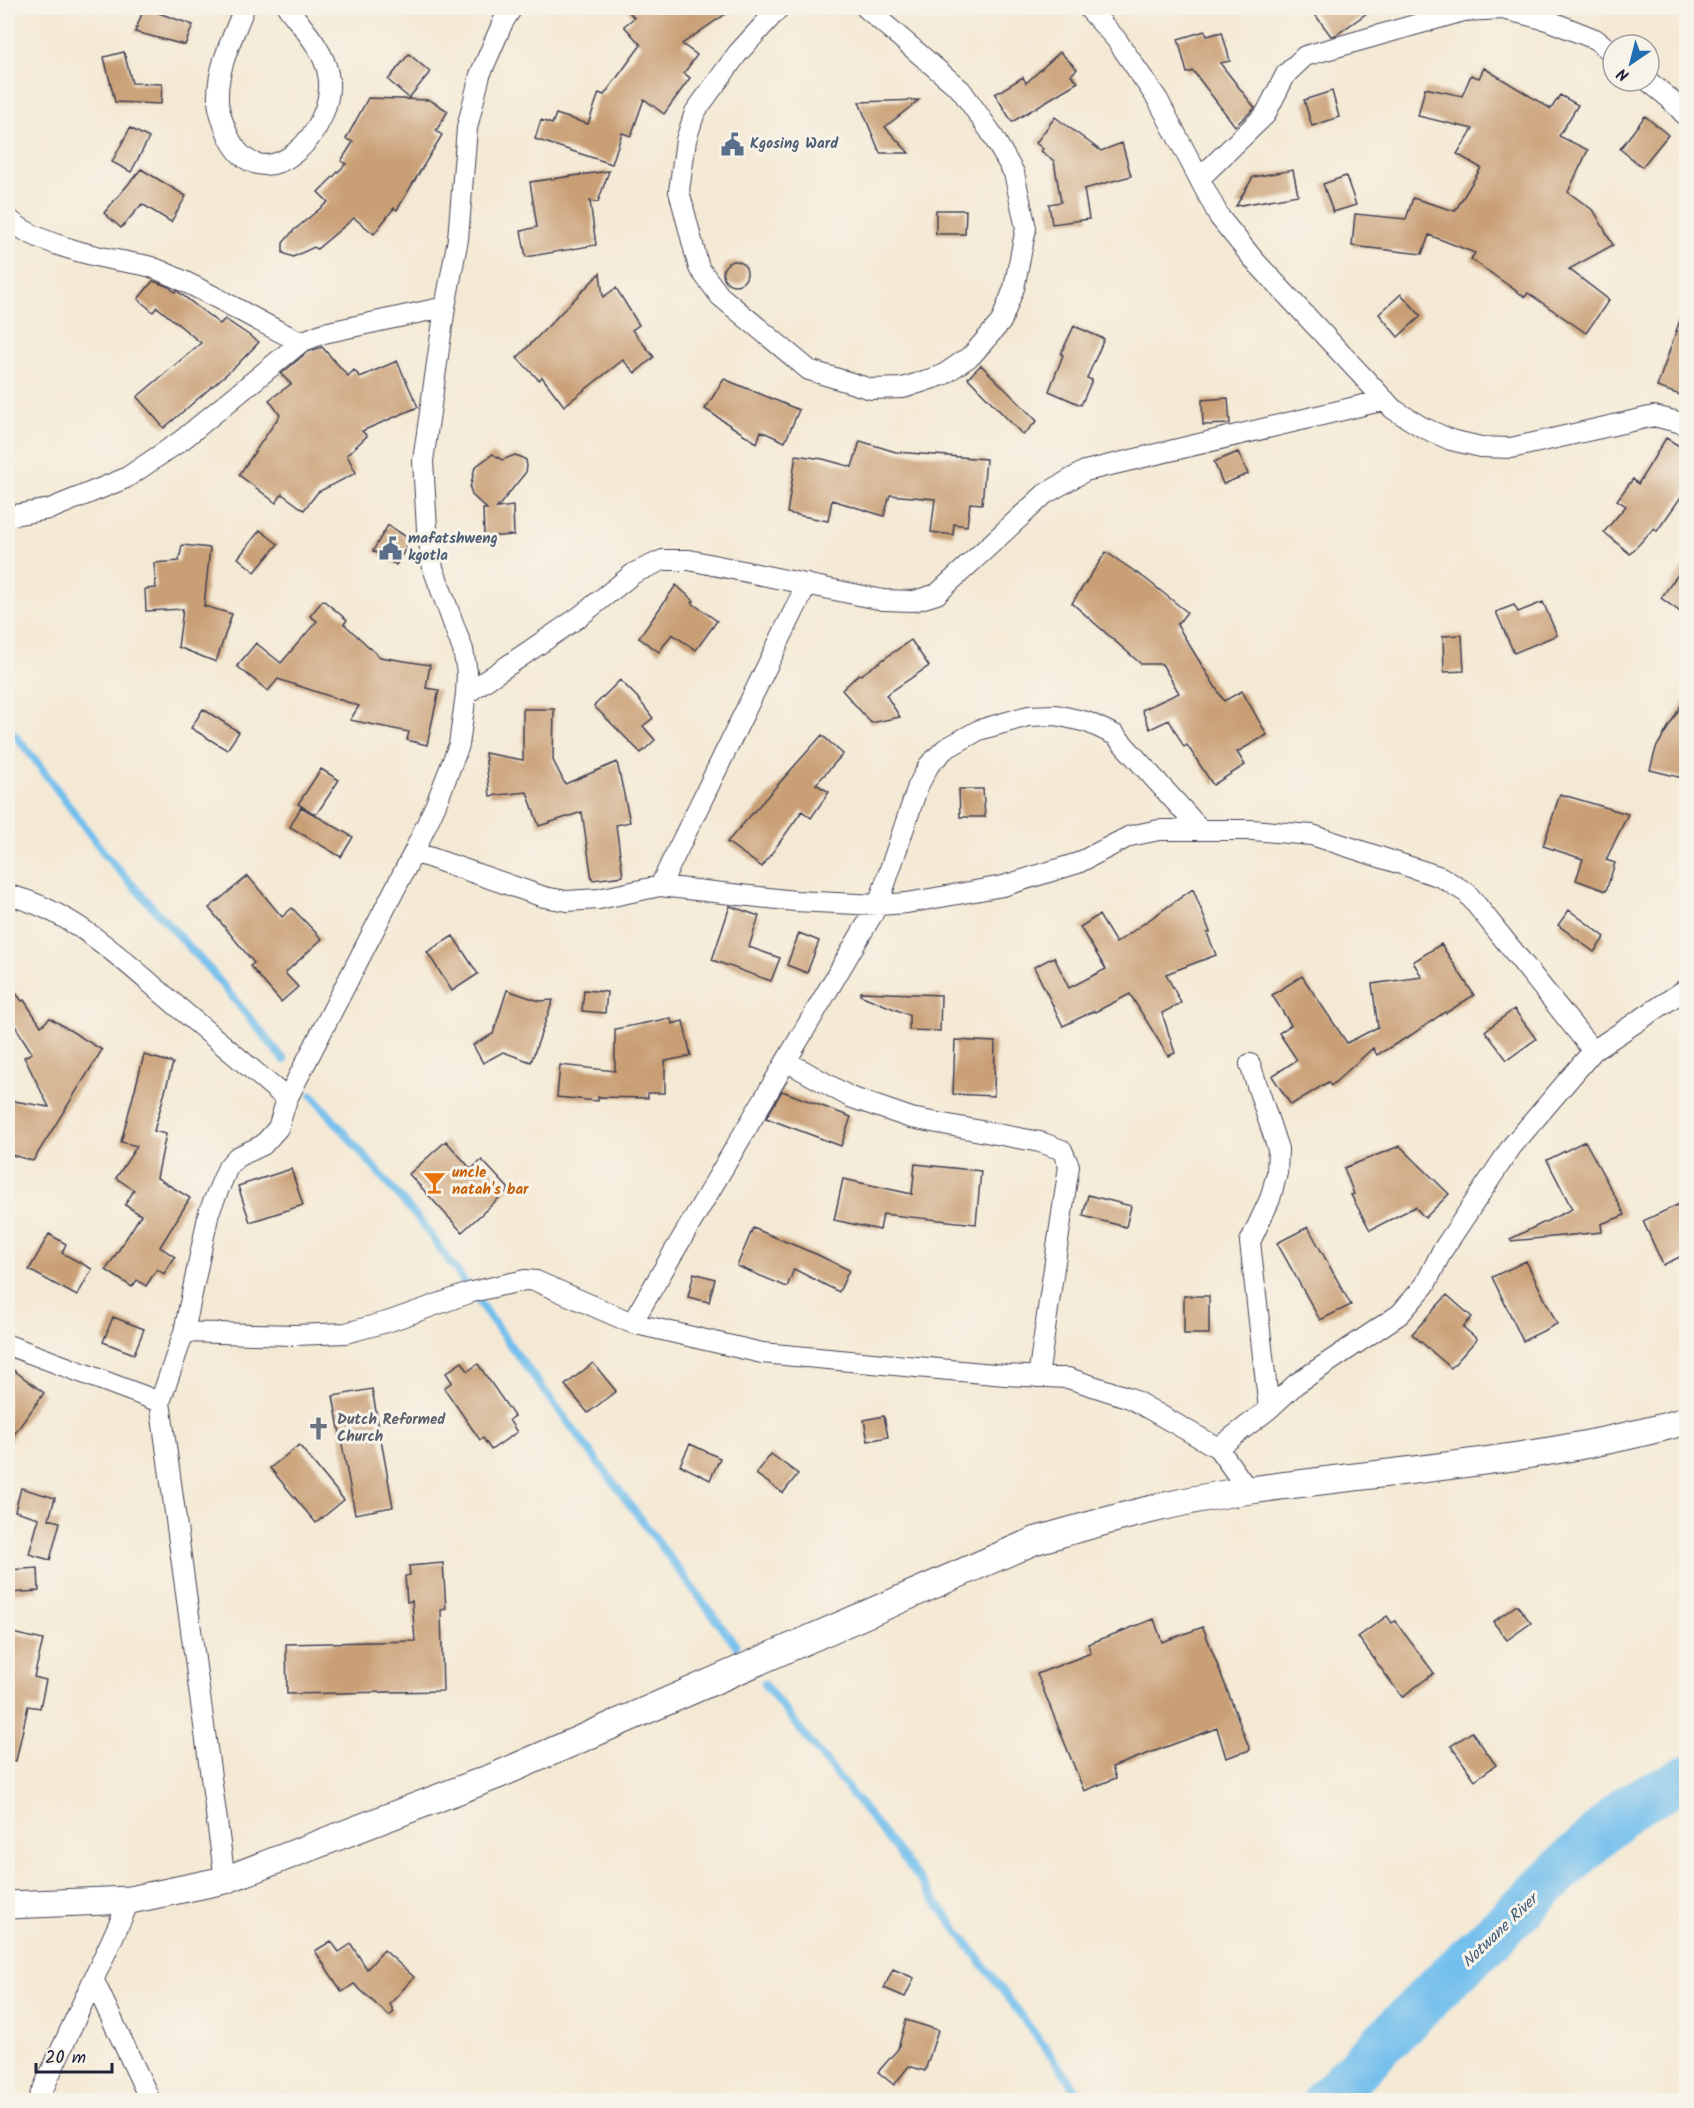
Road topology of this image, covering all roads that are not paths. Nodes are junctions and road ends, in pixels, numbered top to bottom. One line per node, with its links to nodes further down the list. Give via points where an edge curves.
1 (244, 8): 2 (street, via 220,75 217,97 234,148 248,160 269,165 286,161 306,143 318,127 328,90 328,74 320,52)
2 (288, 8)
3 (512, 8): 12 (street, via 480,75 467,128 458,239)
4 (779, 8): 5 (street, via 738,53 695,112 686,140 679,191 699,268 720,296 809,370 872,388 903,388 942,375 972,355 1001,322 1014,288 1026,228 1014,173 961,90)
5 (866, 8)
6 (1088, 8): 10 (street, via 1116,39 1158,100)
7 (1601, 44): 10 (street, via 1547,20 1503,9 1464,11 1305,56 1286,74 1264,115)
8 (1661, 91): 9 (street)
9 (1686, 116)
10 (1200, 178): 14 (street, via 1220,218 1254,260)
11 (8, 218): 13 (street, via 56,244 155,268)
12 (445, 307): 13 (street, via 324,333); 18 (street, via 423,461 433,568 463,650)
13 (301, 342): 16 (street, via 182,440 126,478 50,509)
14 (1385, 400): 15 (street, via 1422,428 1481,447 1511,448 1653,416); 17 (street, via 1085,471 1045,494 937,594 914,601 883,600)
15 (1686, 424)
16 (8, 516)
17 (807, 584): 18 (street, via 689,560 663,560 634,573 579,617); 21 (street)
18 (466, 694): 20 (street, via 459,745)
19 (1200, 829): 23 (street, via 1159,830 1130,836 1078,863 1003,886); 23 (street, via 1114,735 1087,722 1056,715 1028,716 979,730 945,748 929,765 918,786); 25 (street, via 1312,835 1441,878 1467,893)
20 (414, 852): 21 (street, via 544,897 567,901 599,899); 28 (street)
21 (660, 886): 23 (street, via 795,901)
22 (8, 895): 28 (street, via 26,899 69,920 107,946)
23 (878, 905): 26 (street)
24 (1686, 989): 25 (street)
25 (1593, 1051): 34 (street, via 1512,1146 1442,1251 1425,1285 1400,1314 1296,1384)
26 (786, 1061): 29 (street); 32 (street, via 850,1097 911,1118 1040,1142 1062,1150 1069,1166)
27 (1250, 1064): 34 (street, via 1278,1149 1270,1198 1250,1242)
28 (287, 1099): 30 (street, via 278,1128 263,1145 237,1157 228,1167 209,1212)
29 (632, 1323): 30 (street, via 548,1285 525,1280 472,1292 346,1333); 32 (street, via 762,1353)
30 (184, 1332): 33 (street)
31 (8, 1345): 33 (street)
32 (1038, 1377): 36 (street, via 1068,1378 1130,1398)
33 (160, 1402): 38 (street)
34 (1269, 1409): 36 (street)
35 (1686, 1420): 37 (street, via 1518,1457)
36 (1218, 1448): 37 (street)
37 (1248, 1490): 38 (street, via 1121,1516 1034,1541 498,1774)
38 (225, 1880): 39 (street)
39 (130, 1900): 40 (street); 41 (street)
40 (8, 1905)
41 (94, 1981): 42 (street); 43 (street)
42 (38, 2100)
43 (150, 2100)

